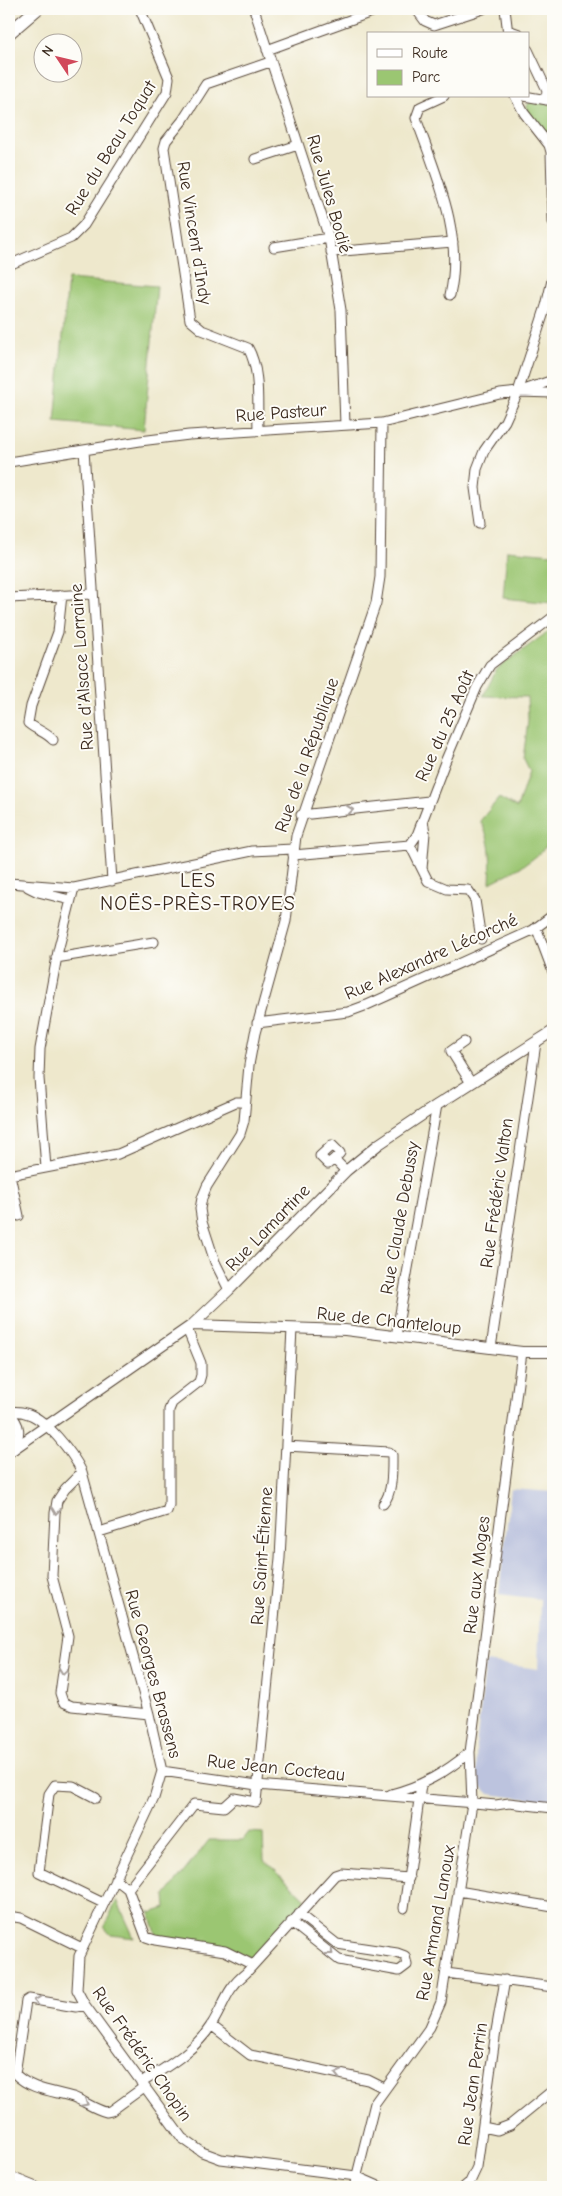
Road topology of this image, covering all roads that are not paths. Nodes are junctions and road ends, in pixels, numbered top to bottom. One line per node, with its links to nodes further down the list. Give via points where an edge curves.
1 (37, 9): 9 (main road)
2 (140, 9): 25 (street, Rue du Beau Toquat, via 169,78 168,92 84,225 70,238)
3 (254, 9): 10 (street, Rue Jules Bodié)
4 (380, 9): 10 (street)
5 (416, 9): 6 (street, via 425,21 434,25)
6 (483, 9)
7 (505, 9): 8 (street)
8 (508, 32)
9 (9, 33)
10 (267, 50): 12 (street, Rue Jules Bodié)
11 (530, 54): 16 (street)
12 (270, 62): 17 (street, Rue Jules Bodié); 34 (street, Rue Vincent d'Indy, via 206,84 164,148 190,320 202,330 248,348 255,370)
13 (530, 97): 16 (street)
14 (440, 98): 22 (street, via 420,108 416,118 450,220)
15 (516, 98): 18 (street)
16 (550, 100)
17 (298, 145): 19 (street); 21 (street, Rue Jules Bodié)
18 (552, 152): 20 (street)
19 (255, 159)
20 (553, 222)
21 (329, 238): 23 (street); 24 (street, Rue Jules Bodié)
22 (453, 242): 24 (street); 27 (street, via 454,278)
23 (274, 247)
24 (331, 252): 33 (street, Rue Jules Bodié, via 341,310)
25 (9, 265)
26 (553, 276): 28 (street)
27 (450, 295)
28 (550, 306): 30 (street)
29 (553, 380): 30 (street)
30 (518, 392): 31 (street, Rue Pasteur); 32 (street, Rue Pasteur); 37 (street, via 477,469)
31 (553, 393)
32 (382, 423): 33 (street, Rue Pasteur); 44 (street, Rue de la République, via 380,577 376,603)
33 (345, 425): 34 (street, Rue Pasteur)
34 (258, 430): 35 (street, Rue Pasteur, via 189,435)
35 (84, 450): 36 (street, Rue Pasteur); 38 (street, Rue d'Alsace Lorraine)
36 (9, 462)
37 (480, 523)
38 (92, 594): 39 (street); 50 (street, Rue d'Alsace Lorraine)
39 (62, 595): 40 (street); 42 (street, via 58,632 28,723)
40 (9, 598)
41 (553, 617): 43 (street, Rue du 25 Août, via 490,665 477,687)
42 (53, 740)
43 (430, 801): 44 (street, one-way to 43); 45 (street, Rue du 25 Août)
44 (302, 815): 48 (street, Rue de la République)
45 (423, 818): 46 (street, Rue du 25 Août); 47 (street)
46 (412, 843): 47 (street); 48 (street); 49 (street)
47 (425, 847): 49 (street)
48 (293, 852): 50 (street, via 252,851); 61 (street, Rue de la République, via 286,921)
49 (422, 872): 57 (street, via 428,882 437,886 468,890 475,900)
50 (112, 881): 53 (street)
51 (9, 883): 52 (street)
52 (26, 885): 53 (street); 54 (street, via 38,892)
53 (74, 888): 54 (street)
54 (70, 900): 59 (street)
55 (553, 914): 56 (street, Rue Alexandre Lécorché)
56 (536, 927): 60 (street); 61 (street, Rue Alexandre Lécorché, via 348,1012)
57 (480, 938)
58 (154, 942): 59 (street)
59 (56, 958): 69 (street, via 40,1048)
60 (553, 972)
61 (257, 1023): 66 (street, Rue de la République, via 248,1065)
62 (553, 1031): 64 (street, Rue Lamartine)
63 (464, 1042): 65 (street, via 451,1051)
64 (536, 1043): 65 (street, Rue Lamartine); 77 (street, Rue Frédéric Valton)
65 (471, 1083): 67 (street, Rue Lamartine)
66 (246, 1102): 69 (street, via 236,1102 118,1154); 73 (street, Rue de la République, via 240,1134 207,1186 200,1209 215,1262)
67 (437, 1105): 70 (street, Rue Lamartine, via 392,1134); 76 (street, Rue Claude Debussy)
68 (334, 1159): 70 (street)
69 (46, 1168): 71 (street)
70 (346, 1171): 73 (street, Rue Lamartine)
71 (9, 1175): 72 (street)
72 (19, 1216)
73 (230, 1290): 74 (street, Rue Lamartine)
74 (189, 1327): 75 (street, Rue de Chanteloup); 81 (street, Rue Lamartine); 86 (street, via 201,1363 201,1375 199,1382 172,1403 169,1410 166,1511)
75 (292, 1329): 76 (street, Rue de Chanteloup, via 345,1330); 82 (street, Rue Saint-Étienne)
76 (396, 1336): 77 (street, Rue de Chanteloup)
77 (491, 1348): 78 (street, Rue de Chanteloup)
78 (522, 1352): 79 (street, Rue de Chanteloup); 88 (street, Rue aux Moges)
79 (553, 1352)
80 (9, 1412): 81 (street, Rue Georges Brassens, via 27,1413); 83 (street, via 20,1429)
81 (45, 1425): 83 (street, Rue Lamartine); 84 (street, Rue Georges Brassens, via 75,1456)
82 (286, 1446): 85 (street, via 389,1452 392,1469 388,1499); 90 (street, Rue Saint-Étienne, via 280,1558)
83 (11, 1450)
84 (82, 1472): 86 (street, Rue Georges Brassens); 87 (street, one-way to 87, via 64,1489 55,1513 52,1576 68,1636 60,1693 63,1702 72,1706)
85 (383, 1504)
86 (99, 1532): 87 (street, Rue Georges Brassens)
87 (149, 1714): 89 (street, Rue Georges Brassens)
88 (470, 1752): 91 (street, Rue Jean Cocteau, via 446,1772); 95 (street, Rue aux Moges)
89 (162, 1771): 90 (street, Rue Jean Cocteau); 98 (street, Rue Georges Brassens, via 154,1798)
90 (258, 1785): 92 (street, Rue Jean Cocteau); 99 (street, via 256,1802 234,1798 224,1807 194,1804)
91 (421, 1785): 92 (street, Rue Jean Cocteau); 94 (street)
92 (387, 1795): 94 (street, Rue Jean Cocteau)
93 (96, 1798): 101 (street, via 72,1786 55,1785 49,1794 39,1872)
94 (418, 1798): 95 (street, Rue Jean Cocteau); 97 (street)
95 (472, 1803): 96 (street, Rue Jean Cocteau); 100 (street, Rue Armand Lanoux)
96 (553, 1808)
97 (409, 1878): 103 (street); 104 (street, via 336,1874)
98 (115, 1879): 99 (street); 101 (street, Rue Georges Brassens)
99 (128, 1889): 108 (street, via 146,1937 225,1951)
100 (458, 1891): 102 (street); 109 (street, Rue Armand Lanoux)
101 (103, 1903): 107 (street, Rue Georges Brassens)
102 (553, 1906)
103 (404, 1908)
104 (298, 1914): 106 (street); 106 (street, one-way to 104, via 339,1960 399,1971 407,1965 405,1956 397,1953 337,1944)
105 (9, 1916): 107 (street, via 29,1922)
106 (291, 1922): 108 (street)
107 (82, 1948): 112 (street, Rue Georges Brassens)
108 (253, 1965): 114 (street, via 233,1984)
109 (446, 1973): 110 (street); 116 (street, Rue Armand Lanoux, via 441,2002 430,2027)
110 (505, 1980): 111 (street); 118 (street, Rue Jean Perrin)
111 (553, 1987)
112 (77, 1990): 113 (street, Rue Frédéric Chopin)
113 (85, 2005): 115 (street, Rue Frédéric Chopin); 115 (street, one-way to 115, via 76,2007 26,2001 15,2074 42,2090 71,2097 106,2112)
114 (211, 2025): 115 (street, via 198,2042); 116 (street, one-way to 114, via 368,2080 250,2055)
115 (143, 2085): 120 (street, Rue Frédéric Chopin, via 182,2138 202,2152 221,2159)
116 (384, 2088): 120 (street, Rue Armand Lanoux, via 370,2115)
117 (553, 2090): 118 (street, via 510,2125 498,2130)
118 (483, 2127): 124 (street, Rue Jean Perrin, via 477,2167)
119 (9, 2176): 121 (street)
120 (356, 2176): 122 (street, Rue Armand Lanoux); 123 (street, Rue Frédéric Chopin)
121 (36, 2187)
122 (354, 2187)
123 (381, 2187)
124 (464, 2187)

